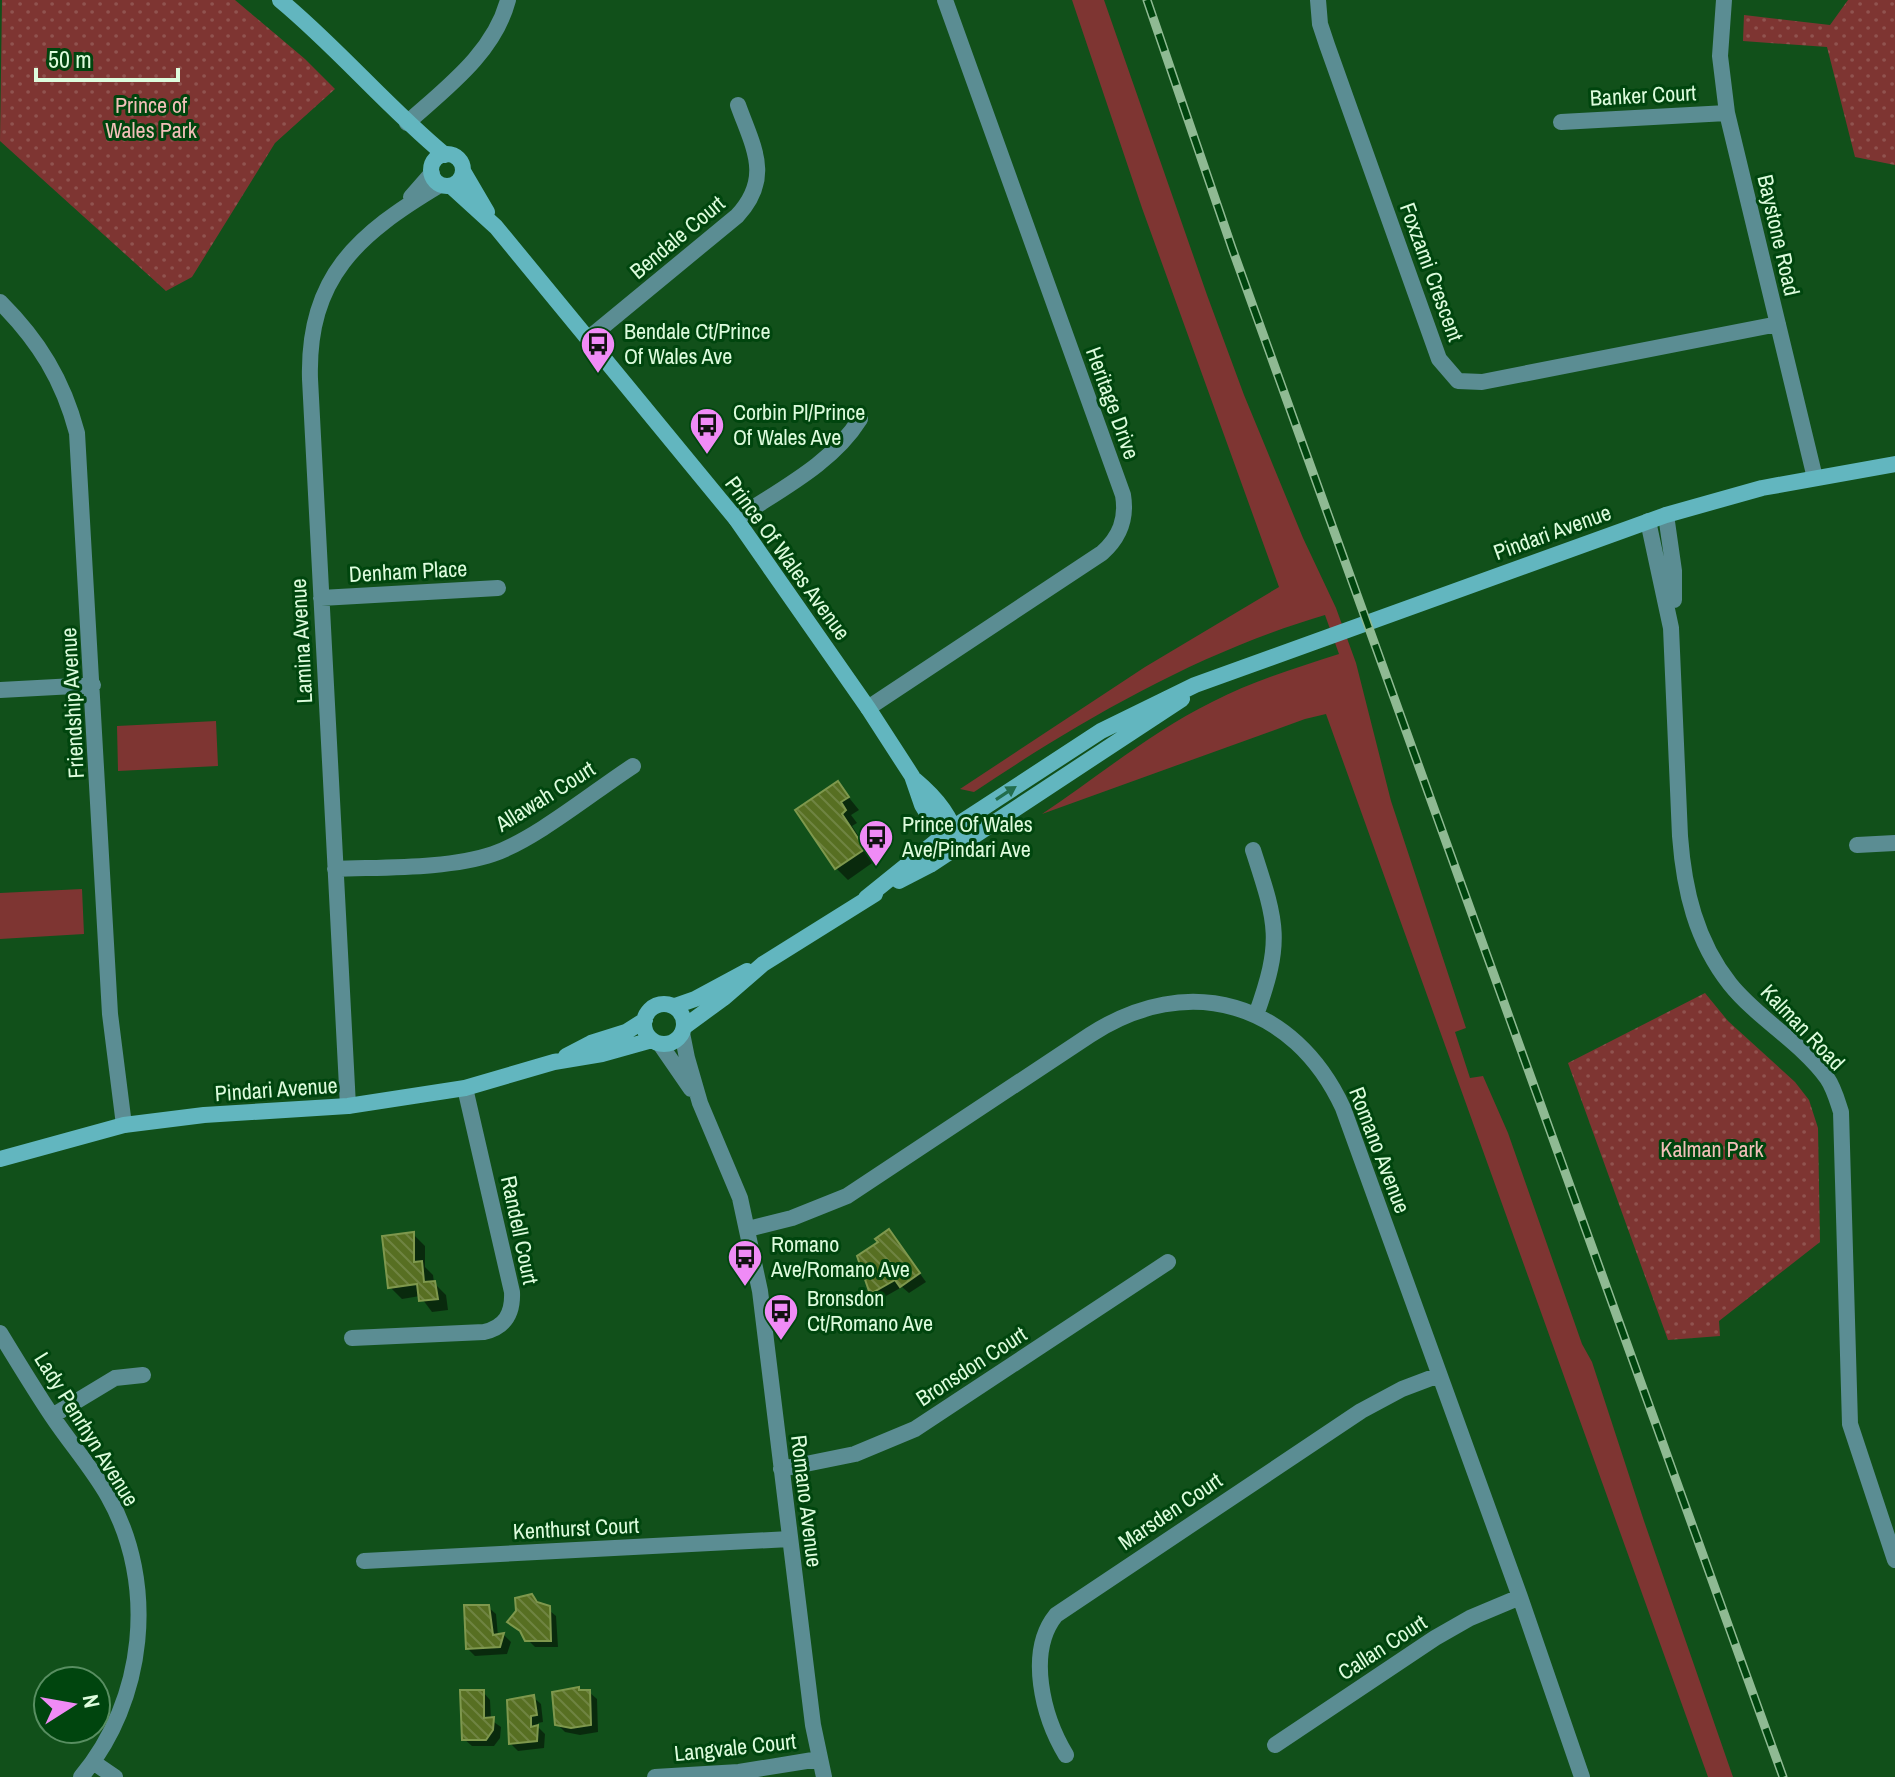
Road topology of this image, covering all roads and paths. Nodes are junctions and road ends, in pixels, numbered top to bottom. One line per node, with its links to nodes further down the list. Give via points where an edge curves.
1 (280, 0): 9 (street, Prince Of Wales Avenue)
2 (508, 0): 9 (street, via 497,28 472,64)
3 (945, 0): 28 (street, Heritage Drive, via 1123,495 1124,520 1102,553)
4 (1318, 0): 14 (street, Foxzami Crescent, via 1327,45 1439,359 1458,381 1482,382)
5 (1724, 0): 7 (street, Baystone Road, via 1720,56)
6 (738, 105): 15 (street, Bendale Court, via 759,171 752,198)
7 (1727, 113): 8 (street, Banker Court); 14 (street, Baystone Road)
8 (1561, 122)
9 (407, 123): 11 (street, Prince Of Wales Avenue)
10 (463, 171): 11 (street, via 460,180); 11 (street, Prince Of Wales Avenue, via 458,159); 12 (street, Prince Of Wales Avenue)
11 (440, 173): 12 (street, Prince Of Wales Avenue); 23 (street, Lamina Avenue, via 340,265 313,323 309,357)
12 (496, 227): 15 (street, Prince Of Wales Avenue)
13 (0, 302): 26 (street, Friendship Avenue, via 41,348 77,433)
14 (1778, 324): 18 (street, Baystone Road)
15 (589, 338): 20 (street, Prince Of Wales Avenue)
16 (860, 419): 20 (street, via 830,455)
17 (1895, 464): 18 (street, Pindari Avenue)
18 (1815, 478): 19 (street, Pindari Avenue)
19 (1666, 515): 21 (street, Pindari Avenue); 24 (street, Kalman Road, via 1674,571)
20 (736, 519): 28 (street, Prince Of Wales Avenue)
21 (1648, 521): 24 (street, Kalman Road); 25 (street, Pindari Avenue)
22 (498, 588): 23 (street, Denham Place)
23 (321, 598): 35 (street, Lamina Avenue)
24 (1671, 628): 58 (street, Kalman Road, via 1680,836 1692,914 1731,985 1828,1079 1841,1112 1850,1424)
25 (1232, 671): 30 (street, Pindari Avenue, one-way to 25, via 1125,718); 33 (street, Pindari Avenue)
26 (93, 685): 27 (street); 47 (street, Friendship Avenue, via 110,1014)
27 (0, 690)
28 (868, 708): 30 (street, Prince Of Wales Avenue, via 912,776 922,805)
29 (633, 766): 35 (street, Allawah Court, via 496,853 454,862)
30 (948, 832): 33 (street, Prince Of Wales Avenue); 36 (street, Pindari Avenue)
31 (1895, 843): 32 (street)
32 (1857, 845)
33 (958, 847): 36 (street, Pindari Avenue)
34 (1253, 850): 39 (street, via 1276,939)
35 (335, 869): 46 (street, Lamina Avenue)
36 (866, 898): 37 (street, Pindari Avenue)
37 (763, 964): 38 (street, Pindari Avenue); 41 (street, Pindari Avenue)
38 (675, 1006): 40 (street, via 656,1005); 41 (street, via 683,1015)
39 (1256, 1015): 49 (street, Romano Avenue, via 1185,1002 1126,1014 847,1196); 54 (street, Romano Avenue, via 1309,1052 1334,1089)
40 (645, 1020): 42 (street, via 645,1031); 43 (street, Pindari Avenue)
41 (683, 1030): 42 (street, via 673,1043); 45 (street, Romano Avenue)
42 (656, 1042): 43 (street, Pindari Avenue); 45 (street, Romano Avenue)
43 (554, 1062): 44 (street, Pindari Avenue)
44 (465, 1088): 46 (street, Pindari Avenue); 52 (street, Randell Court, via 512,1292 510,1313 484,1332)
45 (700, 1103): 49 (street, Romano Avenue)
46 (348, 1106): 47 (street, Pindari Avenue)
47 (124, 1125): 48 (street, Pindari Avenue)
48 (0, 1159)
49 (748, 1229): 56 (street, Romano Avenue)
50 (1168, 1262): 56 (street, Bronsdon Court, via 915,1429 855,1454)
51 (0, 1333): 55 (street, Lady Penrhyn Avenue)
52 (352, 1338)
53 (143, 1375): 55 (street, via 115,1378)
54 (1439, 1375): 60 (street, Romano Avenue); 62 (street, Marsden Court, via 1361,1411 1056,1615 1044,1635 1040,1658 1050,1726)
55 (52, 1416): 64 (street, Lady Penrhyn Avenue, via 108,1496 131,1550 136,1577 138,1644 132,1676 122,1708)
56 (781, 1469): 57 (street, Romano Avenue)
57 (790, 1539): 59 (street, Kenthurst Court); 63 (street, Romano Avenue)
58 (1895, 1560)
59 (364, 1561)
60 (1520, 1597): 61 (street, Callan Court, via 1445,1632); 69 (street, Romano Avenue)
61 (1275, 1745)
62 (1066, 1755)
63 (819, 1759): 67 (street, Langvale Court, via 739,1772); 68 (street, Romano Avenue)
64 (93, 1762): 65 (street, Lady Penrhyn Avenue); 66 (street)
65 (81, 1777)
66 (115, 1777)
67 (655, 1777)
68 (824, 1777)
69 (1582, 1777)

